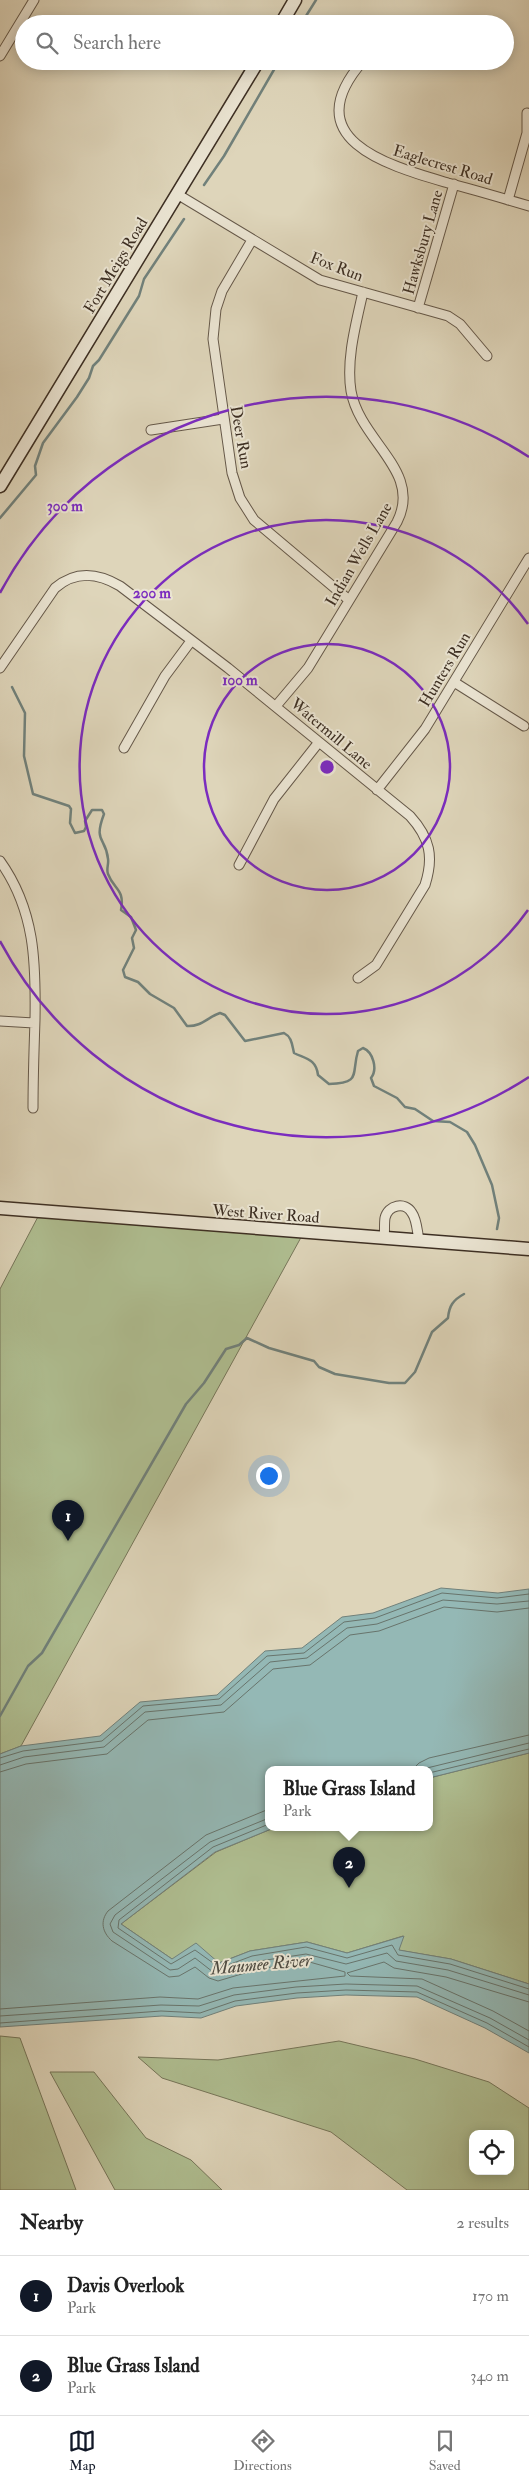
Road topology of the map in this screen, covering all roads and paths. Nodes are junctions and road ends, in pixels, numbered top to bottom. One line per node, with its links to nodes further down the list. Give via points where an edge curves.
1 (34, 0): 3 (street)
2 (295, 0): 4 (main road)
3 (25, 15)
4 (286, 15)
5 (15, 31): 6 (street)
6 (0, 56)
7 (253, 70): 11 (main road, Fort Meigs Road)
8 (357, 70): 10 (street, Eaglecrest Road, via 340,104 342,122 348,135 362,150 391,166)
9 (527, 113): 12 (street, via 527,133)
10 (454, 184): 12 (street, Eaglecrest Road); 16 (street, Hawksbury Lane)
11 (177, 194): 14 (street, Fox Run); 20 (main road, Fort Meigs Road)
12 (508, 200): 13 (street, Eaglecrest Road)
13 (529, 206)
14 (252, 240): 15 (street, Fox Run, via 320,280); 18 (street, Deer Run, via 222,291 214,327 214,357)
15 (363, 292): 16 (street, Fox Run); 22 (street, Indian Wells Lane, via 351,354 351,391 364,426 397,472 404,497 397,522)
16 (418, 308): 17 (street, Fox Run, via 454,320)
17 (486, 356)
18 (223, 419): 19 (street); 22 (street, Deer Run, via 235,486 246,509 291,553)
19 (151, 430)
20 (0, 486)
21 (529, 558): 25 (street, Hunters Run)
22 (349, 600): 26 (street, Indian Wells Lane, via 308,668)
23 (192, 641): 24 (street, Watermill Lane, via 109,579 78,576 66,580 51,593); 26 (street, Watermill Lane); 29 (street, via 160,684)
24 (0, 668)
25 (454, 682): 27 (street); 30 (street, Hunters Run, via 425,729)
26 (276, 706): 28 (street, Watermill Lane)
27 (524, 726)
28 (319, 742): 30 (street, Watermill Lane); 32 (street, via 274,799)
29 (124, 748)
30 (377, 790): 33 (street, Watermill Lane, via 422,830 430,849 429,873 426,885 376,965)
31 (0, 862): 35 (street, via 20,896 32,932 36,976)
32 (239, 865)
33 (358, 978)
34 (0, 1021): 35 (street)
35 (34, 1023): 36 (street)
36 (33, 1108)
37 (0, 1208): 38 (main road, West River Road)
38 (384, 1238): 39 (main road, West River Road); 39 (street, via 385,1217 392,1207 398,1205 414,1214)
39 (418, 1240): 40 (main road, West River Road)
40 (529, 1249)

